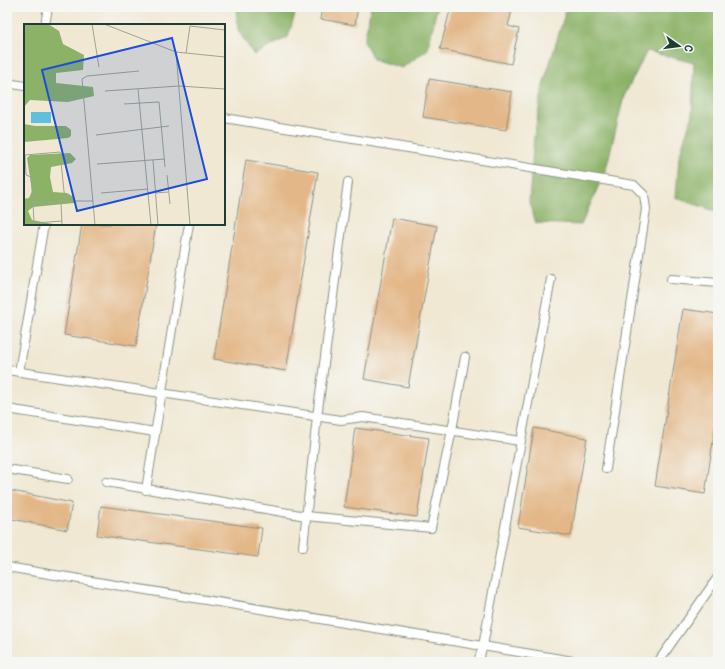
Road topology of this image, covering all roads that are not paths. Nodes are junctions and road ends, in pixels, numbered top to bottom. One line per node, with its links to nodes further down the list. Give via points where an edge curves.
1 (48, 7): 2 (lane)
2 (44, 24)
3 (7, 83): 4 (lane)
4 (24, 86)
5 (225, 118): 22 (lane, via 634,185 644,195 646,209)
6 (348, 182): 17 (lane)
7 (44, 225): 14 (lane)
8 (190, 225): 15 (lane)
9 (551, 278): 20 (lane)
10 (670, 279): 11 (lane)
11 (718, 283)
12 (465, 357): 18 (lane)
13 (7, 370): 14 (lane)
14 (19, 372): 15 (lane)
15 (161, 395): 17 (lane); 19 (lane)
16 (7, 409): 19 (lane)
17 (317, 417): 18 (lane, via 341,420 363,417); 26 (lane)
18 (452, 430): 20 (lane); 26 (lane, via 431,528)
19 (155, 432): 25 (lane)
20 (520, 442): 30 (lane)
21 (7, 469): 23 (lane)
22 (606, 469)
23 (68, 479)
24 (106, 482): 25 (lane)
25 (146, 490): 26 (lane)
26 (306, 516): 27 (lane)
27 (303, 547)
28 (7, 567): 30 (lane)
29 (718, 577): 33 (lane)
30 (483, 646): 31 (lane); 32 (lane)
31 (478, 662)
32 (579, 662)
33 (658, 662)

